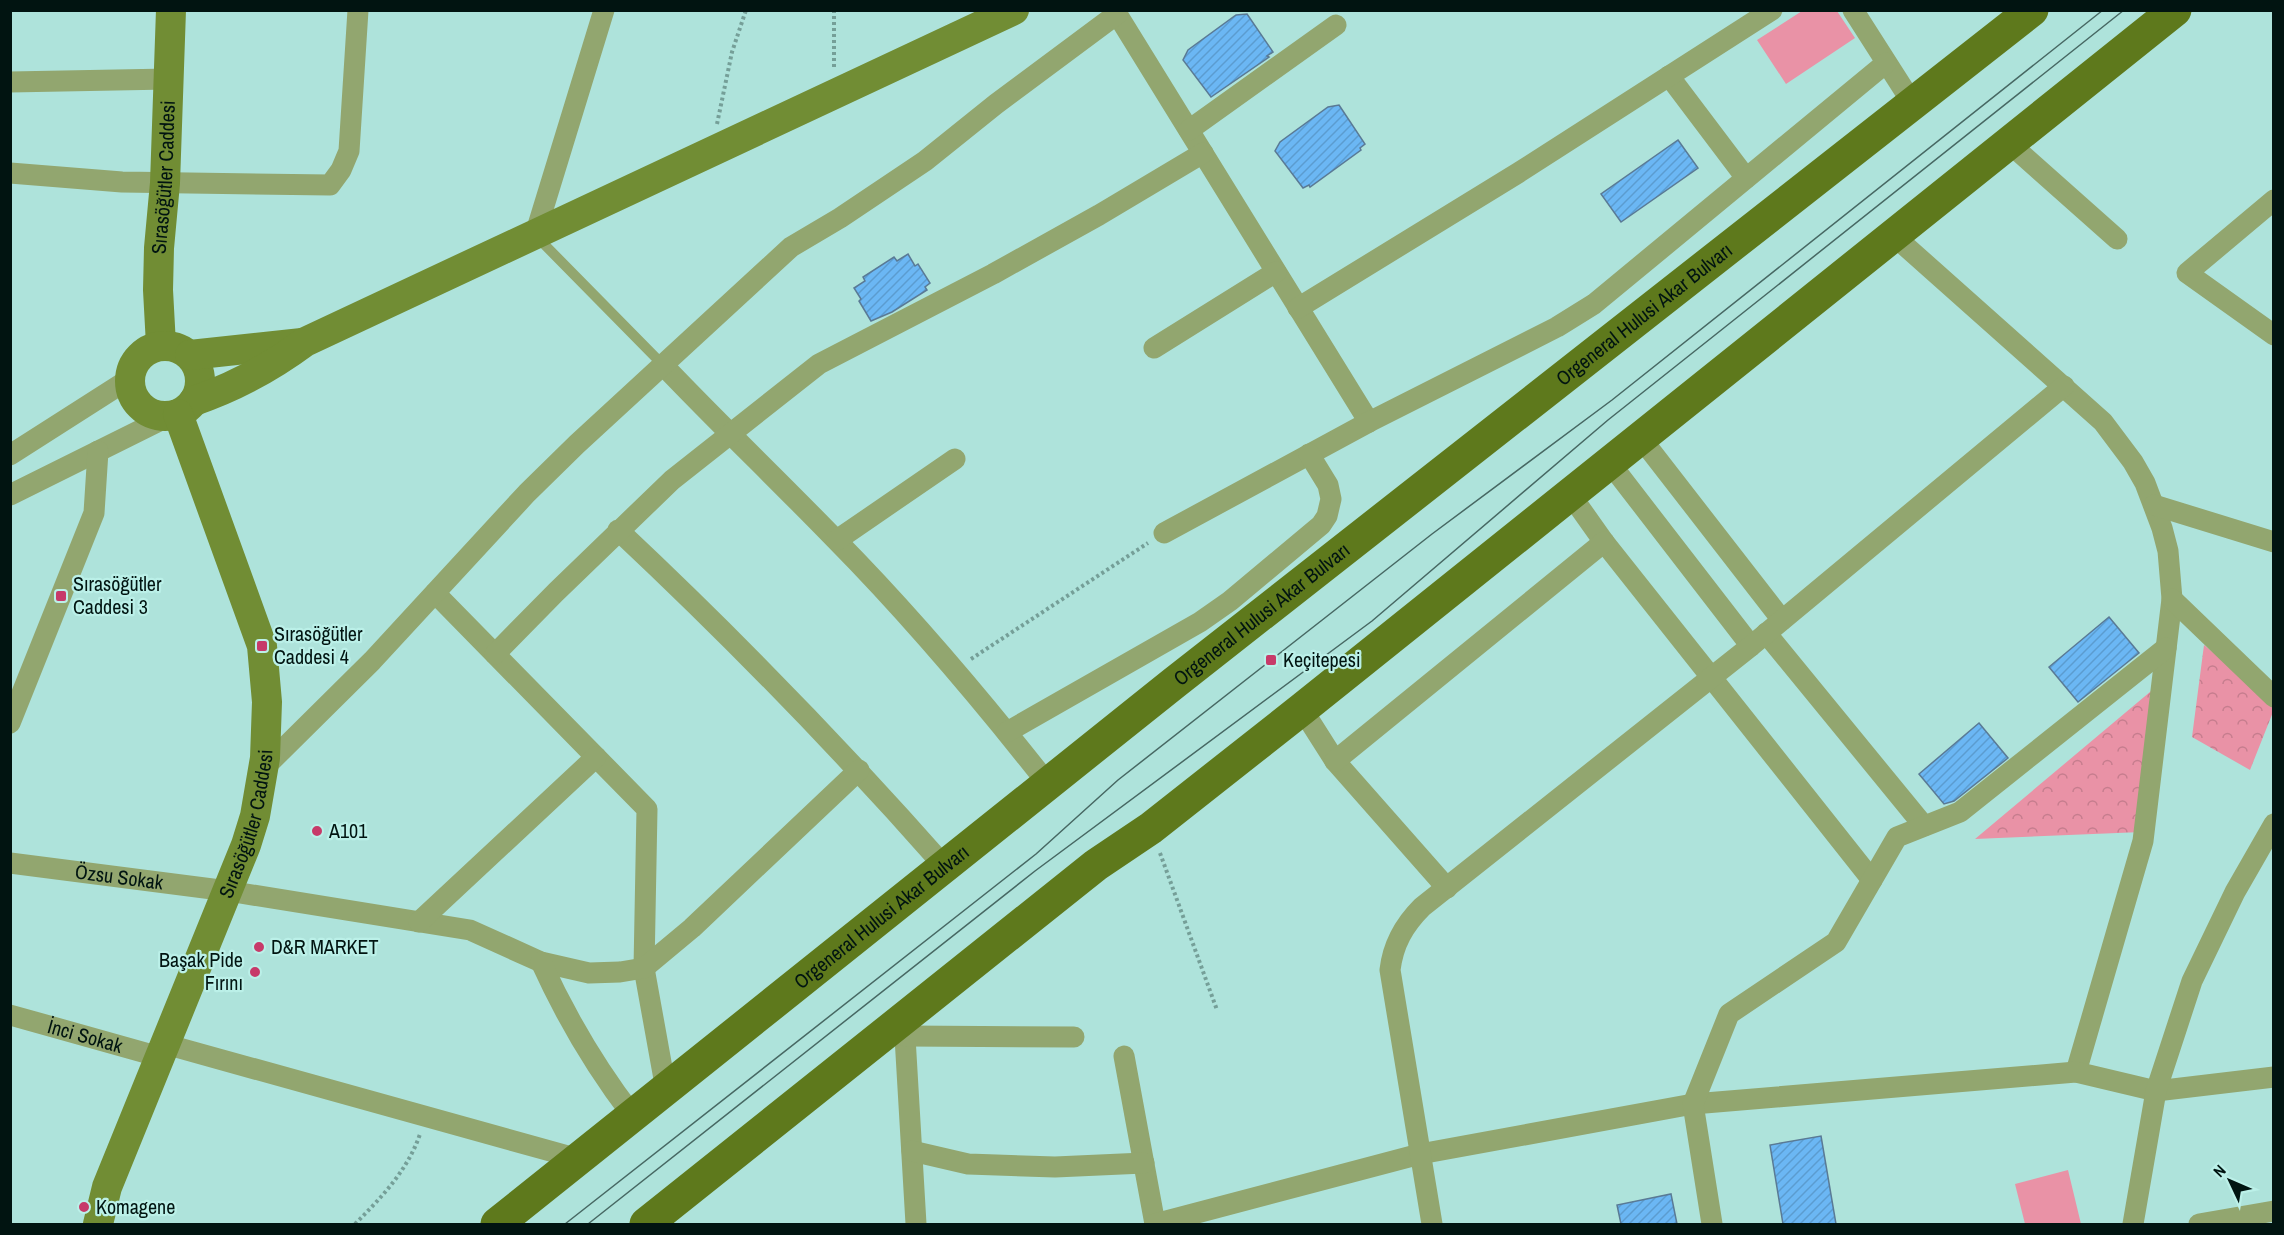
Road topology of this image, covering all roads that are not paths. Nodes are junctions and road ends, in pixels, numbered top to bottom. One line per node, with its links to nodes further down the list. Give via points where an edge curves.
1 (171, 10): 14 (street, Sırasöğütler Caddesi)
2 (358, 10): 22 (street, via 349,151 330,185)
3 (604, 10): 24 (street)
4 (1014, 10): 10 (street)
5 (1772, 10): 13 (street)
6 (1852, 10): 12 (street)
7 (2032, 10): 16 (main road, Orgeneral Hulusi Akar Bulvarı)
8 (2175, 10): 18 (main road)
9 (1117, 12): 17 (street); 34 (street, via 925,161 791,247)
10 (973, 20): 24 (street, via 834,94)
11 (1336, 25): 17 (street)
12 (1886, 63): 16 (street); 21 (street)
13 (1669, 76): 21 (street); 28 (street)
14 (169, 79): 15 (street); 22 (street, Sırasöğütler Caddesi)
15 (10, 82)
16 (1913, 104): 68 (main road, Orgeneral Hulusi Akar Bulvarı)
17 (1189, 130): 19 (street)
18 (2009, 143): 25 (main road); 26 (street)
19 (1203, 153): 27 (street); 39 (street, via 993,274 819,364)
20 (10, 173): 22 (street)
21 (1746, 178): 38 (street, via 1594,304 1557,327)
22 (165, 183): 31 (street, Sırasöğütler Caddesi, via 158,279)
23 (2274, 200): 29 (street, via 2187,273)
24 (535, 235): 30 (street); 34 (lane)
25 (1893, 235): 36 (street); 40 (main road)
26 (2117, 238)
27 (1276, 272): 28 (street); 32 (street)
28 (1298, 308): 38 (street)
29 (2274, 335)
30 (305, 342): 33 (street); 37 (street, via 240,383)
31 (161, 345): 33 (street); 35 (street, via 136,360)
32 (1154, 348)
33 (189, 355): 37 (street, via 196,363 201,382)
34 (663, 365): 39 (street); 54 (street, via 527,493)
35 (129, 379): 37 (street, via 134,399 149,412); 43 (street)
36 (2064, 386): 48 (street, via 2118,441); 56 (street)
37 (180, 410): 41 (street); 66 (street, Sırasöğütler Caddesi, via 262,646 267,702)
38 (1369, 422): 42 (street)
39 (729, 434): 49 (street); 51 (street)
40 (1640, 437): 45 (main road); 56 (street)
41 (98, 452): 47 (street); 62 (street, via 94,513)
42 (1309, 454): 50 (street); 63 (street, via 1330,492 1330,507 1321,525 1200,622)
43 (10, 455)
44 (955, 459): 51 (street)
45 (1610, 462): 46 (main road); 56 (street)
46 (1570, 494): 52 (street); 61 (main road)
47 (10, 495)
48 (2154, 505): 53 (street); 55 (street, via 2168,551)
49 (618, 530): 58 (street); 67 (street, via 762,669)
50 (1164, 533)
51 (837, 540): 63 (street, via 956,669)
52 (1604, 542): 59 (street); 65 (street)
53 (2274, 542)
54 (435, 593): 58 (street); 66 (street)
55 (2172, 599): 57 (street); 60 (street)
56 (1766, 633): 59 (street); 70 (street)
57 (2166, 648): 70 (street, via 1960,812); 84 (street, via 2143,841)
58 (495, 654): 64 (street)
59 (1712, 677): 73 (street); 74 (street)
60 (2274, 697)
61 (1302, 710): 65 (street); 80 (main road, via 1151,828 1096,865)
62 (10, 723)
63 (1007, 732): 68 (street)
64 (596, 757): 76 (street); 78 (street, via 646,809)
65 (1335, 760): 74 (street)
66 (264, 768): 75 (street, Sırasöğütler Caddesi, via 255,816)
67 (859, 770): 72 (street); 78 (street, via 692,928)
68 (1048, 784): 72 (main road, Orgeneral Hulusi Akar Bulvarı)
69 (2274, 824): 87 (street, via 2235,892 2192,981)
70 (1924, 826): 73 (street, via 1897,837)
71 (10, 863): 75 (street, Özsu Sokak)
72 (945, 867): 86 (main road, Orgeneral Hulusi Akar Bulvarı)
73 (1872, 880): 88 (street, via 1836,942 1728,1014)
74 (1447, 888): 91 (street, via 1406,925 1390,970)
75 (228, 891): 76 (street, Özsu Sokak); 82 (street, Sırasöğütler Caddesi)
76 (419, 922): 77 (street, Özsu Sokak, via 470,930)
77 (541, 962): 78 (street, Özsu Sokak, via 589,973); 89 (street, via 576,1033)
78 (644, 968): 86 (street)
79 (10, 1015): 82 (street, İnci Sokak)
80 (905, 1028): 81 (street); 90 (street); 97 (main road)
81 (1074, 1037)
82 (162, 1050): 92 (street, İnci Sokak); 95 (street, Sırasöğütler Caddesi, via 107,1187)
83 (1124, 1056): 93 (street)
84 (2076, 1072): 87 (street); 88 (street)
85 (2274, 1077): 87 (street)
86 (666, 1090): 89 (main road, Orgeneral Hulusi Akar Bulvarı)
87 (2156, 1091): 102 (street)
88 (1693, 1104): 91 (street); 101 (street)
89 (633, 1116): 92 (main road, Orgeneral Hulusi Akar Bulvarı)
90 (912, 1151): 93 (street, via 968,1164 1055,1167); 98 (street)
91 (1420, 1154): 99 (street); 100 (street)
92 (579, 1159): 96 (main road, Orgeneral Hulusi Akar Bulvarı)
93 (1144, 1162): 99 (street)
94 (2274, 1211): 103 (street)
95 (98, 1224)
96 (497, 1224)
97 (646, 1224)
98 (915, 1224)
99 (1155, 1224)
100 (1432, 1224)
101 (1712, 1224)
102 (2133, 1224)
103 (2199, 1224)

